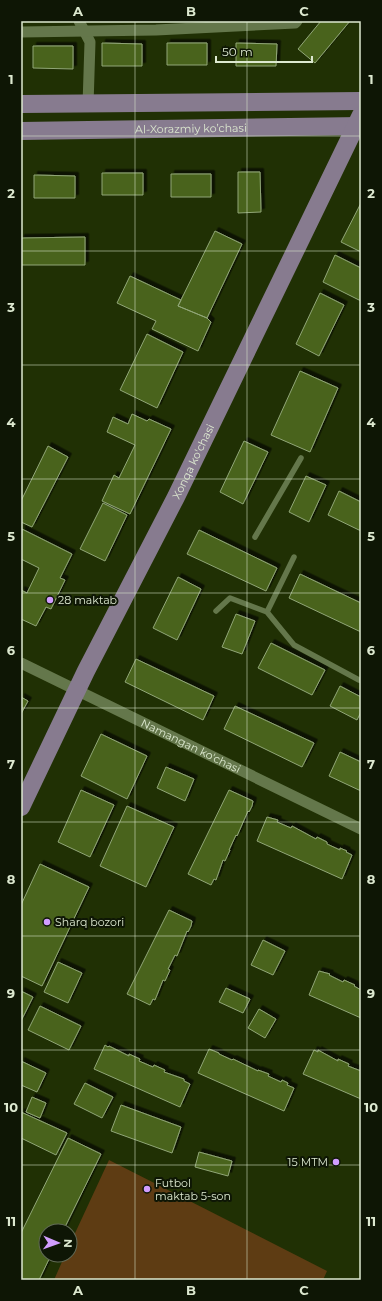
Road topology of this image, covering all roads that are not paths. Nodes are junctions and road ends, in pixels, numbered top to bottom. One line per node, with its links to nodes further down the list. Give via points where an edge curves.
1 (79, 21): 3 (street)
2 (297, 21): 3 (street, via 156,30)
3 (85, 31): 4 (street); 7 (street, via 90,42)
4 (21, 32)
5 (361, 101): 7 (main road)
6 (21, 104): 7 (main road)
7 (88, 104)
8 (359, 122): 9 (main road, Al-Xorazmiy ko’chasi); 17 (main road, Xonqa ko'chasi, via 179,490)
9 (21, 131)
10 (301, 458): 11 (lane)
11 (255, 537)
12 (294, 557): 14 (lane)
13 (216, 611): 14 (lane, via 230,598)
14 (267, 612): 16 (lane, via 294,645)
15 (21, 663): 17 (street, Namangan ko'chasi)
16 (359, 680)
17 (78, 689): 18 (main road, Xonqa ko'chasi); 19 (street, Namangan ko'chasi)
18 (21, 807)
19 (361, 829)

